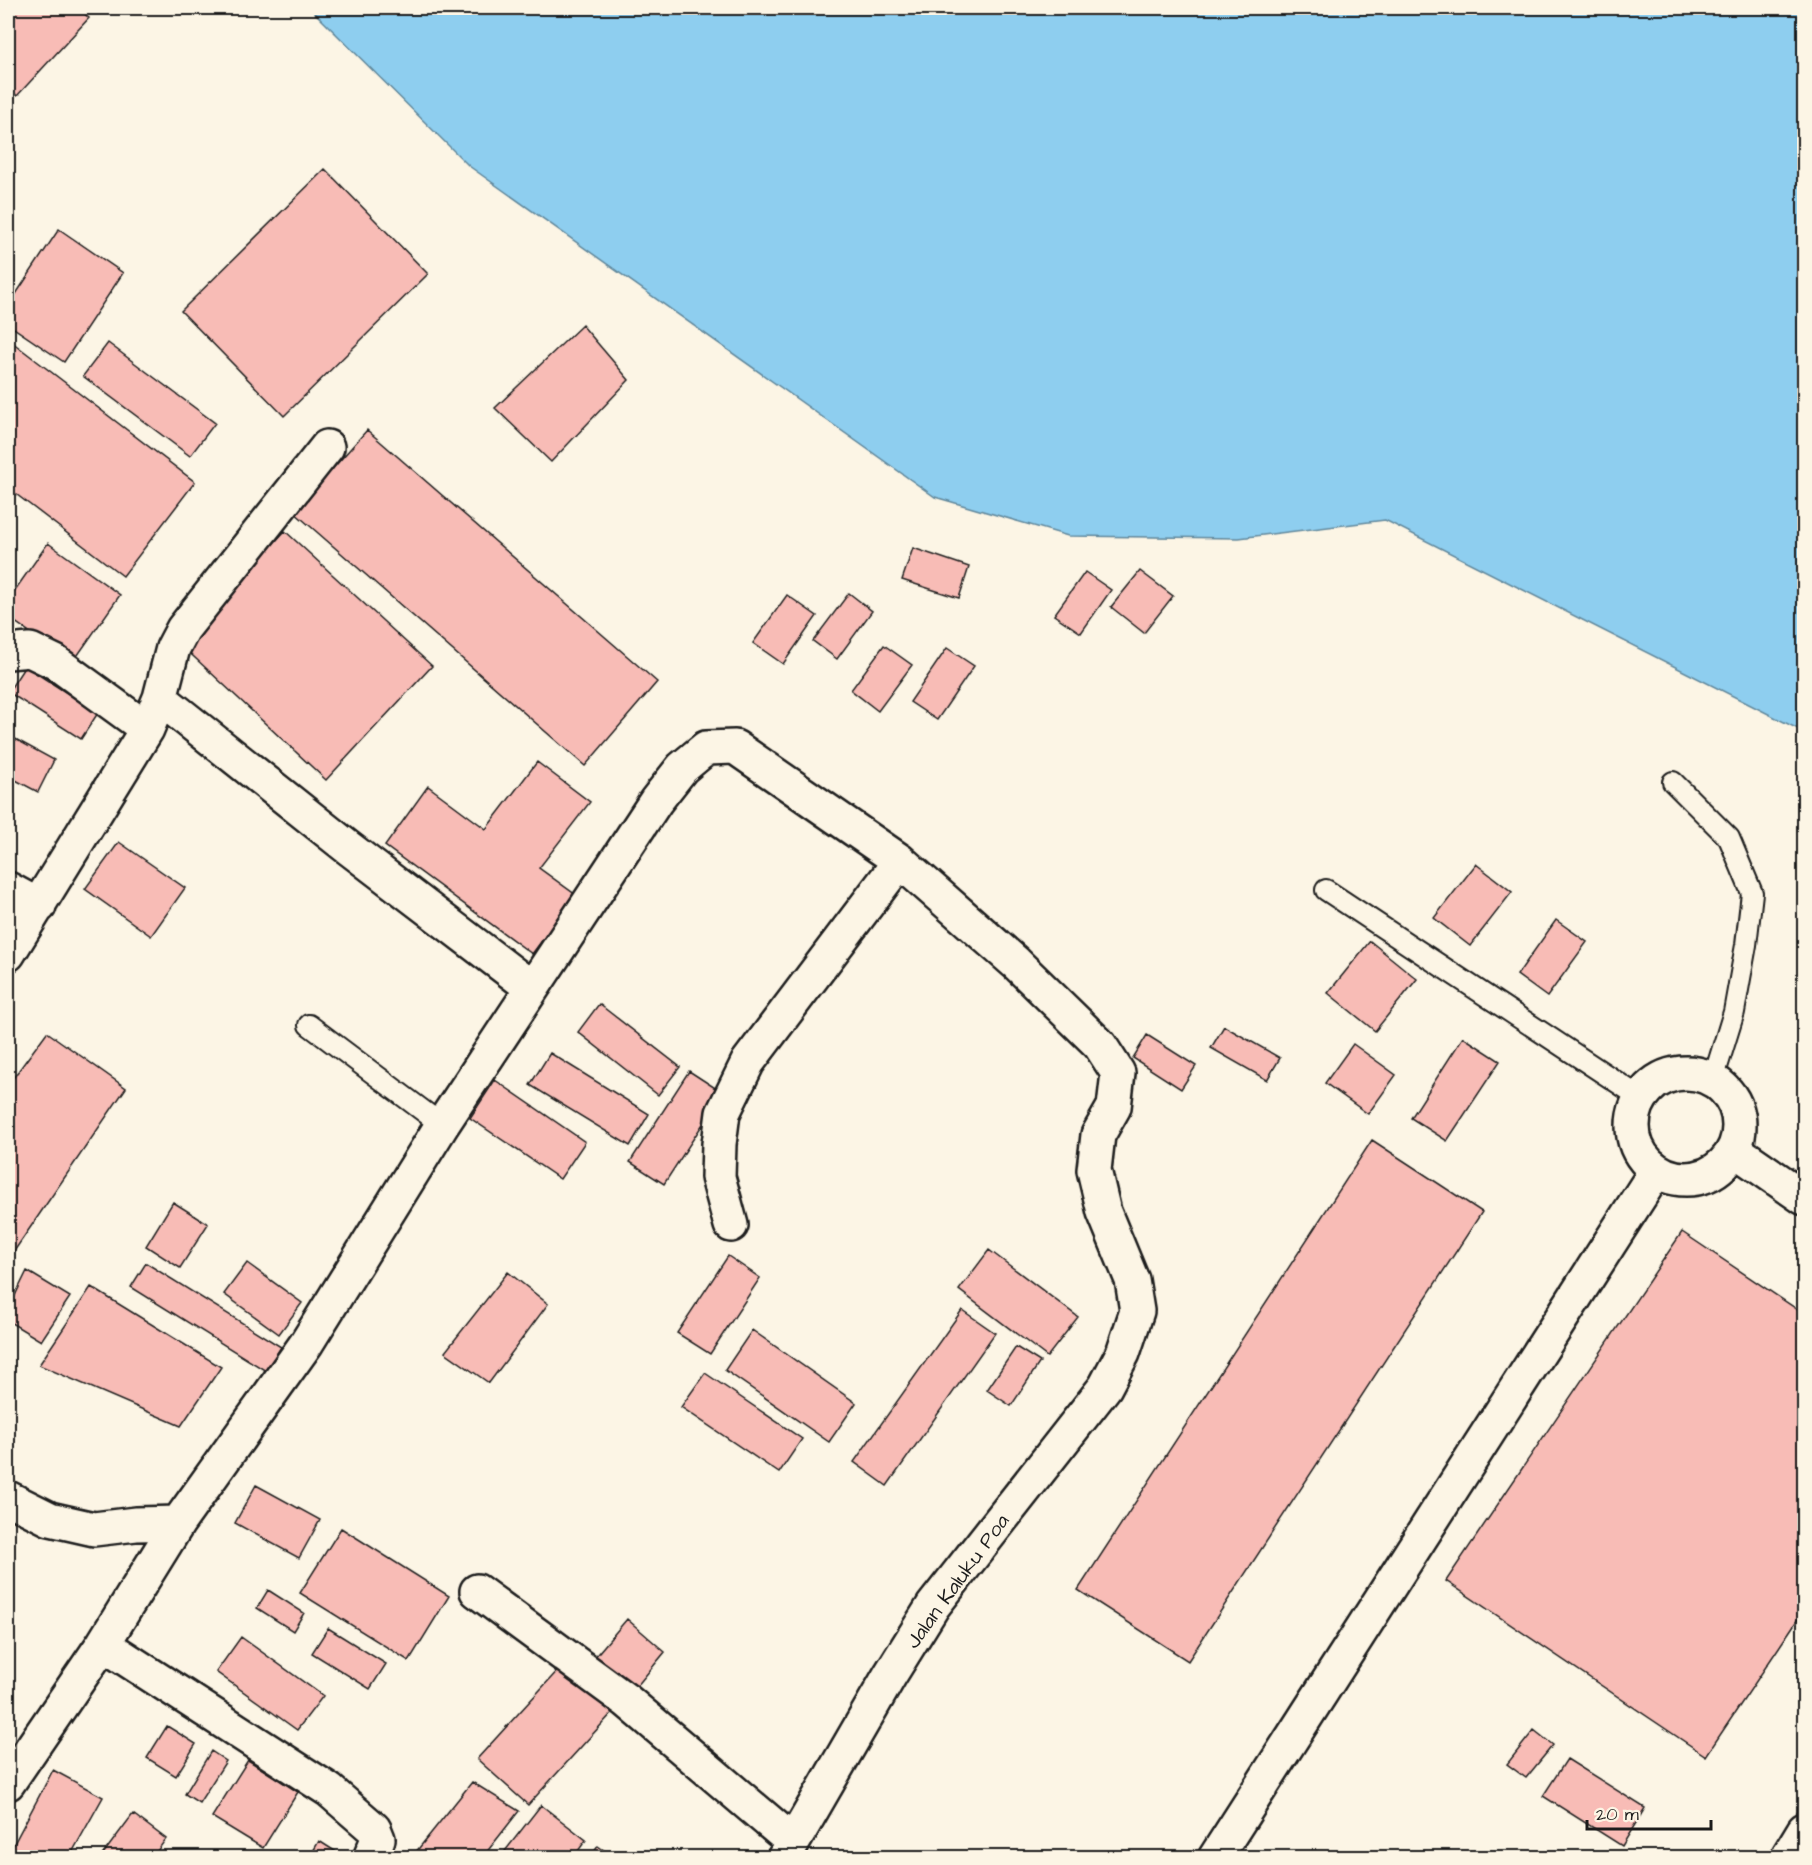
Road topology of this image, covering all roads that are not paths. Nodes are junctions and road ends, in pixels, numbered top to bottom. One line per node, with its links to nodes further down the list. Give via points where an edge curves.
1 (327, 447): 3 (street, via 183,629 173,648)
2 (8, 652): 4 (street, via 30,650 55,662)
3 (160, 698): 4 (street); 11 (street)
4 (147, 729): 9 (street)
5 (1673, 782): 13 (lane, via 1729,838 1752,893 1734,1011)
6 (900, 861): 11 (street, via 735,747 706,747 682,768 656,801); 19 (street, via 748,1062 734,1089 723,1113 718,1177); 26 (street, Jalan Kaluku Poa, via 1016,963 1100,1045 1118,1073 1114,1107 1098,1135 1094,1170 1104,1212 1132,1280 1137,1311 1123,1353 1105,1387 933,1606)
7 (8, 890): 9 (street)
8 (1326, 890): 14 (lane)
9 (39, 906): 10 (street)
10 (8, 954)
11 (532, 988): 15 (street)
12 (309, 1025): 15 (lane)
13 (1713, 1080): 14 (street, via 1692,1072 1674,1075 1657,1083); 16 (street, via 1738,1111 1740,1130)
14 (1641, 1098): 17 (street, via 1632,1118 1634,1138 1641,1157)
15 (442, 1125): 21 (street, via 306,1344)
16 (1735, 1150): 17 (street, via 1720,1168 1700,1178 1677,1179); 18 (street)
17 (1656, 1171): 28 (street)
18 (1804, 1198)
19 (731, 1226)
20 (8, 1498): 21 (street, via 50,1520 94,1529)
21 (178, 1523): 23 (street)
22 (477, 1591): 26 (street, via 627,1701)
23 (104, 1644): 24 (street); 27 (street, via 329,1790 374,1829 378,1839)
24 (8, 1783)
25 (1804, 1830): 29 (street)
26 (788, 1850)
27 (370, 1857)
28 (1215, 1857)
29 (1787, 1857)

